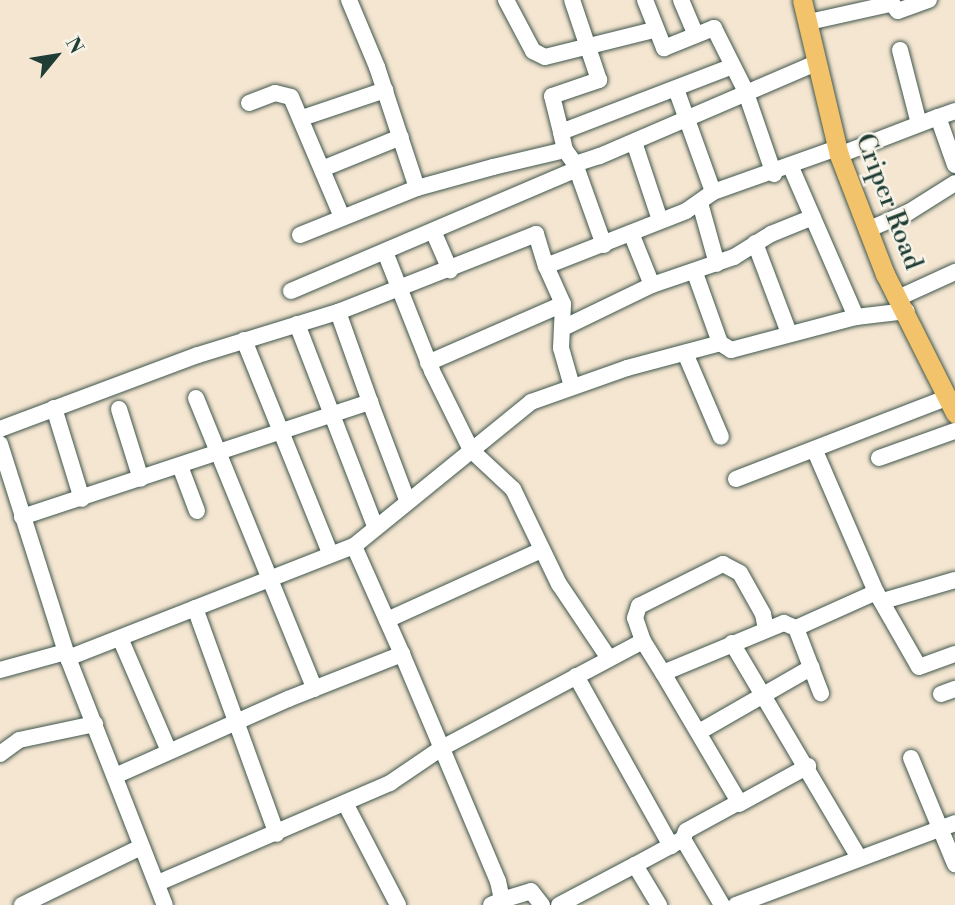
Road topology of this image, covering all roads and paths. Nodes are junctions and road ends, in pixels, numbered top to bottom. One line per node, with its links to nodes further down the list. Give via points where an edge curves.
1 (349, 0): 17 (street)
2 (506, 0): 12 (street, via 538,55)
3 (572, 0): 12 (street)
4 (645, 0): 10 (street)
5 (681, 0): 11 (street)
6 (802, 0): 9 (main road, Criper Road)
7 (929, 0): 8 (street, via 898,11)
8 (890, 2): 9 (street)
9 (809, 22): 14 (main road, Criper Road)
10 (653, 30): 11 (street, via 664,48); 12 (street)
11 (695, 33): 15 (street, via 714,28)
12 (588, 47): 25 (street, via 599,80 552,96)
13 (901, 50): 24 (street)
14 (818, 62): 18 (street); 28 (main road, Criper Road)
15 (730, 67): 16 (street); 18 (street)
16 (676, 89): 23 (street); 25 (street)
17 (385, 90): 22 (street); 26 (street)
18 (745, 90): 23 (street, via 733,101); 33 (street)
19 (249, 103): 22 (street, via 282,92 291,97)
20 (955, 111): 21 (street)
21 (938, 117): 24 (street); 31 (street)
22 (302, 118): 32 (street)
23 (690, 119): 27 (street); 36 (street)
24 (919, 124): 28 (street)
25 (561, 132): 29 (street)
26 (401, 137): 32 (street); 35 (street)
27 (634, 142): 29 (street); 40 (street)
28 (838, 152): 30 (street); 41 (main road, Criper Road)
29 (572, 161): 35 (street); 42 (street); 46 (street)
30 (790, 165): 33 (street); 39 (street)
31 (955, 165)
32 (322, 169): 38 (street)
33 (774, 174): 36 (street)
34 (955, 183): 41 (street, via 909,212)
35 (417, 188): 38 (street)
36 (713, 192): 37 (street)
37 (700, 203): 40 (street); 48 (street)
38 (342, 217): 44 (street)
39 (813, 217): 45 (street); 59 (street)
40 (660, 220): 43 (street)
41 (867, 230): 57 (main road, Criper Road)
42 (433, 231): 47 (street); 50 (street)
43 (631, 233): 46 (street); 53 (street)
44 (300, 234)
45 (755, 243): 48 (street); 62 (street)
46 (604, 245): 49 (street)
47 (385, 252): 54 (street); 55 (street)
48 (717, 264): 52 (street)
49 (546, 266): 50 (street, via 536,234); 56 (street)
50 (450, 270): 54 (street)
51 (955, 272): 57 (street)
52 (695, 273): 53 (street); 64 (street)
53 (652, 285): 61 (street)
54 (398, 289): 58 (street); 66 (street)
55 (291, 291)
56 (563, 304): 61 (street); 66 (street)
57 (902, 304): 59 (street); 70 (main road, Criper Road)
58 (338, 312): 60 (street); 69 (street)
59 (856, 317): 62 (street)
60 (297, 324): 63 (street); 73 (street)
61 (563, 328): 67 (street, via 561,348)
62 (789, 333): 64 (street, via 731,350)
63 (244, 340): 71 (street); 76 (street)
64 (720, 343): 65 (street)
65 (685, 353): 67 (street); 77 (street)
66 (428, 363): 79 (street)
67 (572, 386): 79 (street, via 531,402)
68 (196, 398): 81 (street)
69 (370, 402): 73 (street); 88 (street)
70 (952, 405): 80 (street)
71 (54, 408): 74 (street); 87 (street)
72 (120, 409): 85 (street)
73 (332, 414): 76 (street); 91 (street)
74 (0, 429)
75 (955, 431): 82 (street)
76 (278, 433): 81 (street); 94 (street)
77 (721, 437)
78 (0, 444): 84 (street)
79 (471, 450): 88 (street); 93 (street, via 513,489)
80 (815, 451): 86 (street); 97 (street)
81 (216, 454): 83 (street); 95 (street)
82 (879, 458)
83 (180, 466): 85 (street); 89 (street)
84 (4, 468): 90 (street)
85 (141, 479): 87 (street)
86 (736, 480)
87 (82, 499): 90 (street)
88 (408, 500): 91 (street)
89 (197, 511)
90 (22, 517): 107 (street)
91 (375, 526): 92 (street)
92 (354, 546): 94 (street); 99 (street)
93 (541, 550): 99 (street); 108 (street)
94 (330, 553): 95 (street)
95 (270, 577): 98 (street); 113 (street)
96 (955, 580): 97 (street)
97 (879, 596): 100 (street); 106 (street, via 919,667)
98 (195, 608): 102 (street); 116 (street)
99 (387, 620): 105 (street)
100 (796, 628): 101 (street, via 787,622); 109 (street)
101 (766, 630): 103 (street, via 763,614 740,573 723,564 639,606 635,618); 104 (street)
102 (120, 638): 107 (street); 121 (street)
103 (643, 640): 108 (street); 111 (street)
104 (732, 643): 111 (street); 114 (street)
105 (402, 654): 113 (street); 120 (street)
106 (955, 654)
107 (67, 655): 110 (street); 117 (street)
108 (608, 657): 112 (street)
109 (812, 667): 114 (street); 115 (street)
110 (0, 670)
111 (663, 673): 118 (street)
112 (576, 676): 120 (street); 129 (street)
113 (315, 689): 116 (street)
114 (762, 694): 118 (street); 123 (street)
115 (821, 694)
116 (237, 720): 121 (street); 128 (street)
117 (95, 724): 119 (street); 124 (street)
118 (699, 732): 126 (street)
119 (2, 747)
120 (440, 749): 125 (street, via 390,783); 137 (street, via 498,881)
121 (169, 751): 124 (street)
122 (911, 758): 127 (street)
123 (808, 766): 126 (street); 131 (street)
124 (115, 776): 130 (street)
125 (345, 803): 128 (street); 140 (street)
126 (738, 804): 129 (street, via 686,831)
127 (948, 825): 131 (street); 132 (street)
128 (277, 834): 134 (street)
129 (677, 842): 133 (street); 144 (street)
130 (139, 848): 134 (street); 138 (street)
131 (859, 858): 136 (street)
132 (955, 864)
133 (635, 865): 135 (street); 143 (street)
134 (158, 883): 139 (street)
135 (592, 898): 142 (street)
136 (777, 899): 145 (street)
137 (498, 903): 141 (street, via 531,891)
138 (22, 905)
139 (164, 905)
140 (398, 905)
141 (542, 905)
142 (559, 905)
143 (659, 905)
144 (722, 905)
145 (736, 905)

